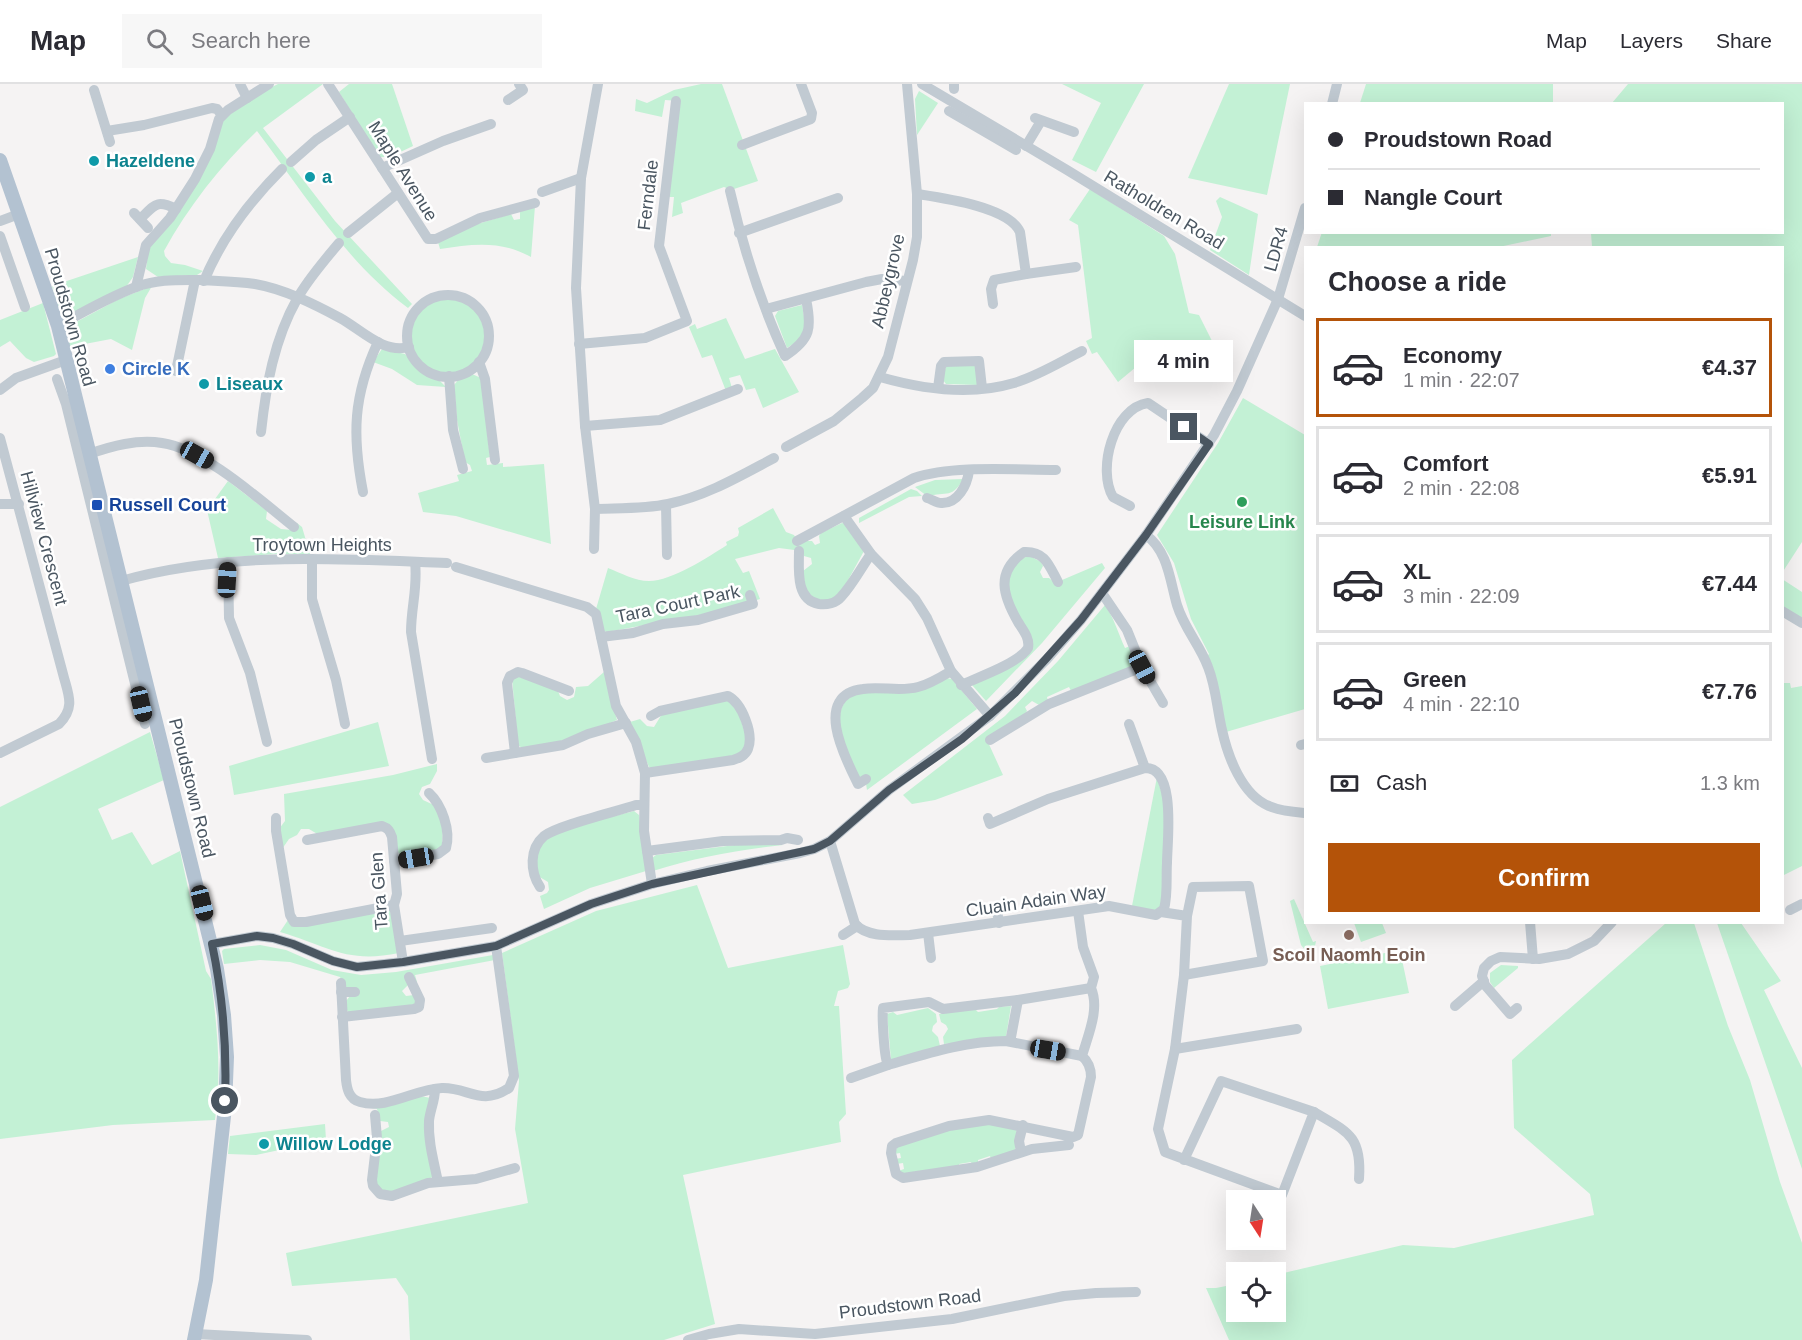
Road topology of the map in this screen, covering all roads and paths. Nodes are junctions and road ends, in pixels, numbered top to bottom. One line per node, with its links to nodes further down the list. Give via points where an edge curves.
1 (240, 84): 11 (street)
2 (269, 84): 11 (street)
3 (519, 84): 12 (street, via 523,90)
4 (598, 84): 25 (street)
5 (801, 84): 21 (street, via 811,119)
6 (907, 84): 29 (street, Abbeygrove)
7 (922, 84): 20 (street, Ratholdren Road)
8 (1337, 84): 14 (street)
9 (332, 85): 17 (street, Maple Avenue)
10 (94, 90): 16 (street, via 108,136 212,108)
11 (247, 98): 16 (street)
12 (508, 100)
13 (676, 101): 55 (street, Ferndale, via 659,246 687,321 645,338)
14 (1332, 102)
15 (950, 111): 20 (street, Ratholdren Road)
16 (222, 115): 32 (street, via 203,165)
17 (350, 117): 24 (street, Maple Avenue); 43 (street, via 286,165 237,220)
18 (491, 124): 24 (street)
19 (1074, 132): 22 (street, via 1038,120)
20 (1004, 138): 22 (street, Ratholdren Road)
21 (742, 145)
22 (1021, 148): 48 (street, Ratholdren Road)
23 (0, 160): 34 (main road, Proudstown Road)
24 (382, 168): 28 (street, Maple Avenue)
25 (581, 178): 27 (street); 55 (street, via 576,288)
26 (730, 191): 38 (street)
27 (542, 192)
28 (398, 193): 31 (street, Maple Avenue, via 424,236 432,240 480,218); 37 (street)
29 (917, 194): 42 (street, via 973,206 1011,220 1020,232); 44 (street, Abbeygrove, via 917,237)
30 (838, 198): 38 (street)
31 (535, 203)
32 (176, 208): 35 (street, via 156,204); 45 (street, via 146,244)
33 (1304, 211): 48 (street, LDR4)
34 (19, 214): 36 (street); 53 (main road, Proudstown Road)
35 (141, 220)
36 (0, 221)
37 (348, 232)
38 (739, 233): 51 (street)
39 (0, 236): 50 (street)
40 (339, 243): 46 (street)
41 (1076, 267): 42 (street)
42 (1026, 274): 49 (street, via 994,280)
43 (200, 280): 45 (street); 46 (street, via 256,284); 60 (street)
44 (906, 281): 47 (street, via 882,279); 62 (street, Abbeygrove)
45 (136, 287): 53 (street)
46 (297, 298): 54 (street); 69 (street, via 281,334 267,383)
47 (806, 299): 51 (street); 51 (street, via 809,330 803,343 785,356)
48 (1278, 299): 52 (street, Ratholdren Road); 71 (street, LDR4)
49 (993, 303)
50 (25, 307)
51 (766, 309)
52 (1304, 315)
53 (58, 326): 58 (main road, Proudstown Road)
54 (378, 342): 56 (street, via 394,349); 79 (street, via 356,414)
55 (579, 344): 68 (street)
56 (409, 347): 59 (street, via 409,326 419,308 435,297 455,296 472,303 486,320 489,343); 61 (street, via 421,366)
57 (1082, 351): 66 (street, via 1016,382)
58 (66, 360): 67 (street, via 16,378); 73 (main road, Proudstown Road)
59 (480, 362): 61 (street, via 464,373); 75 (street)
60 (176, 371)
61 (449, 376): 76 (street, via 452,423)
62 (880, 377): 65 (street); 72 (street, Abbeygrove, via 847,411)
63 (57, 379): 90 (street)
64 (738, 388): 68 (street, via 660,420)
65 (938, 388): 66 (street); 66 (street, via 944,362 979,361)
66 (982, 388)
67 (0, 390)
68 (585, 426): 85 (street)
69 (261, 432)
70 (0, 438): 82 (street, Hillview Crescent)
71 (1209, 444): 84 (street, via 1148,403 1133,408 1124,416 1110,444 1106,480 1113,496); 88 (street, LDR4)
72 (786, 447)
73 (89, 454): 87 (street, via 118,445 149,442 185,449); 90 (main road, Proudstown Road)
74 (774, 458): 83 (street, via 718,488)
75 (495, 460)
76 (463, 469)
77 (1056, 470): 78 (street)
78 (969, 471): 80 (street, via 964,489 950,501 941,503); 86 (street, via 914,478)
79 (363, 492)
80 (927, 498)
81 (0, 504): 82 (street)
82 (19, 504): 117 (street, Hillview Crescent, via 70,709 59,724)
83 (666, 505): 85 (street); 92 (street)
84 (1130, 506)
85 (595, 509): 89 (street)
86 (844, 516): 91 (street); 91 (street, via 798,546 804,592 823,605 840,599)
87 (294, 527)
88 (1146, 535): 98 (street, LDR4); 126 (street, via 1156,544 1183,622 1208,667 1222,731 1241,779 1267,806)
89 (594, 549)
90 (108, 550): 96 (main road, Proudstown Road); 105 (street)
91 (871, 554): 104 (street, via 921,608)
92 (667, 555)
93 (312, 559): 94 (street, Troytown Heights); 95 (street, Troytown Heights); 113 (street, via 312,599)
94 (228, 562): 96 (street, Troytown Heights); 116 (street, Troytown Heights, via 229,618 250,673)
95 (415, 562): 102 (street, Troytown Heights, via 451,565 587,607 596,614); 120 (street, Troytown Heights, via 411,632)
96 (121, 581): 105 (main road, Proudstown Road)
97 (1058, 582): 106 (street, via 1040,554 1024,552 1015,558 1005,576 1005,592 1028,648 1017,658)
98 (1102, 593): 103 (street, via 1126,630); 110 (street, LDR4, via 1047,659)
99 (750, 595): 102 (street, Tara Court Park, via 753,604 715,616)
100 (1784, 612): 101 (street)
101 (1802, 623)
102 (601, 637): 111 (street, Troytown Heights, via 616,706)
103 (1142, 667): 108 (street); 115 (street, via 1032,707)
104 (951, 671): 106 (street); 123 (street, via 919,687 864,688 845,694 839,701 836,727 844,756 858,784)
105 (141, 682): 112 (street); 151 (main road, Proudstown Road)
106 (962, 685): 110 (street)
107 (569, 691): 119 (street, via 522,673 510,676 507,683)
108 (1157, 700)
109 (651, 716): 122 (street, via 728,696 742,710 750,741 745,754 733,760)
110 (990, 716): 131 (street, LDR4, via 889,790)
111 (626, 723): 119 (street, via 563,745); 122 (street, Troytown Heights)
112 (145, 724)
113 (345, 724)
114 (1129, 724): 121 (street)
115 (990, 740)
116 (267, 742)
117 (0, 753)
118 (491, 753): 119 (street)
119 (515, 753)
120 (432, 759)
121 (1148, 769): 128 (street, via 1048,799 990,824); 141 (street, via 1160,776 1169,806 1165,905)
122 (645, 773): 125 (street, Troytown Heights)
123 (866, 779)
124 (429, 793): 133 (street, via 442,812 446,848 438,854)
125 (644, 806): 132 (street, Troytown Heights); 135 (street, via 636,805 542,837 532,864)
126 (1304, 813)
127 (276, 818): 137 (street, via 294,922)
128 (988, 818)
129 (307, 840): 133 (street, Tara Glen, via 382,826 392,837)
130 (798, 840): 132 (street, via 723,841)
131 (830, 841): 134 (street, LDR4, via 800,853); 147 (street)
132 (647, 851): 134 (street, Troytown Heights)
133 (394, 861): 137 (street, Tara Glen)
134 (652, 884): 152 (street, LDR4, via 591,904)
135 (540, 887)
136 (1802, 904): 139 (street)
137 (394, 905): 150 (street, Tara Glen)
138 (1078, 910): 141 (street, Cluain Adain Way, via 1109,906 1150,914); 144 (street, Cluain Adain Way); 159 (street, via 1083,947 1094,977)
139 (1790, 910)
140 (997, 911): 144 (street)
141 (1161, 912): 143 (street, Cluain Adain Way)
142 (483, 916): 150 (street, via 488,928)
143 (1187, 916): 156 (street); 156 (street, via 1193,887 1249,886 1263,961)
144 (999, 923): 148 (street, Cluain Adain Way)
145 (1526, 924): 154 (street)
146 (1608, 924): 154 (street, via 1581,949)
147 (856, 926): 148 (street, Cluain Adain Way, via 886,935); 149 (street)
148 (928, 933): 153 (street)
149 (843, 935)
150 (400, 941): 155 (street, Tara Glen)
151 (212, 944): 155 (street, LDR4, via 257,936 293,944 357,967); 182 (main road, Proudstown Road, via 224,1015 227,1066 214,1216)
152 (496, 946): 155 (street, LDR4); 171 (street, via 513,1083 503,1092 489,1096)
153 (931, 958)
154 (1533, 959): 157 (street, via 1500,957 1491,961 1484,968)
155 (403, 962)
156 (1184, 975): 167 (street)
157 (1484, 981): 162 (street); 163 (street, via 1510,1014)
158 (409, 986): 164 (street, via 420,1004 414,1009)
159 (1091, 988): 161 (street); 168 (street, via 1094,1009)
160 (355, 992): 164 (street, via 341,987)
161 (1018, 1000): 166 (street); 169 (street, via 943,1010 929,1002 883,1008)
162 (1455, 1006)
163 (1517, 1008)
164 (342, 1017): 171 (street, via 346,1080 354,1100 381,1102)
165 (1297, 1029): 167 (street)
166 (1011, 1037)
167 (1175, 1049): 177 (street, via 1158,1129 1165,1152)
168 (1082, 1056): 169 (street, via 995,1041 944,1049); 174 (street, via 1087,1060 1091,1077 1077,1135)
169 (888, 1065): 170 (street)
170 (851, 1078)
171 (435, 1089): 180 (street, via 429,1132)
172 (1314, 1112): 177 (street, via 1221,1081); 177 (street, via 1282,1195); 179 (street, via 1354,1139 1360,1158)
173 (388, 1124): 180 (street, via 375,1120 377,1149 372,1180 376,1190 392,1196)
174 (1023, 1125): 176 (street); 176 (street, via 989,1120 958,1124 896,1143 891,1153 896,1174 903,1178 977,1167)
175 (1069, 1145): 176 (street)
176 (1021, 1152)
177 (1184, 1160)
178 (515, 1168): 180 (street, via 504,1177)
179 (1359, 1179)
180 (438, 1182)
181 (1136, 1292): 184 (street, Proudstown Road, via 1064,1296 952,1319 815,1334 739,1329)
182 (195, 1337): 183 (street, Proudstown Road)
183 (307, 1340)
184 (688, 1340)

